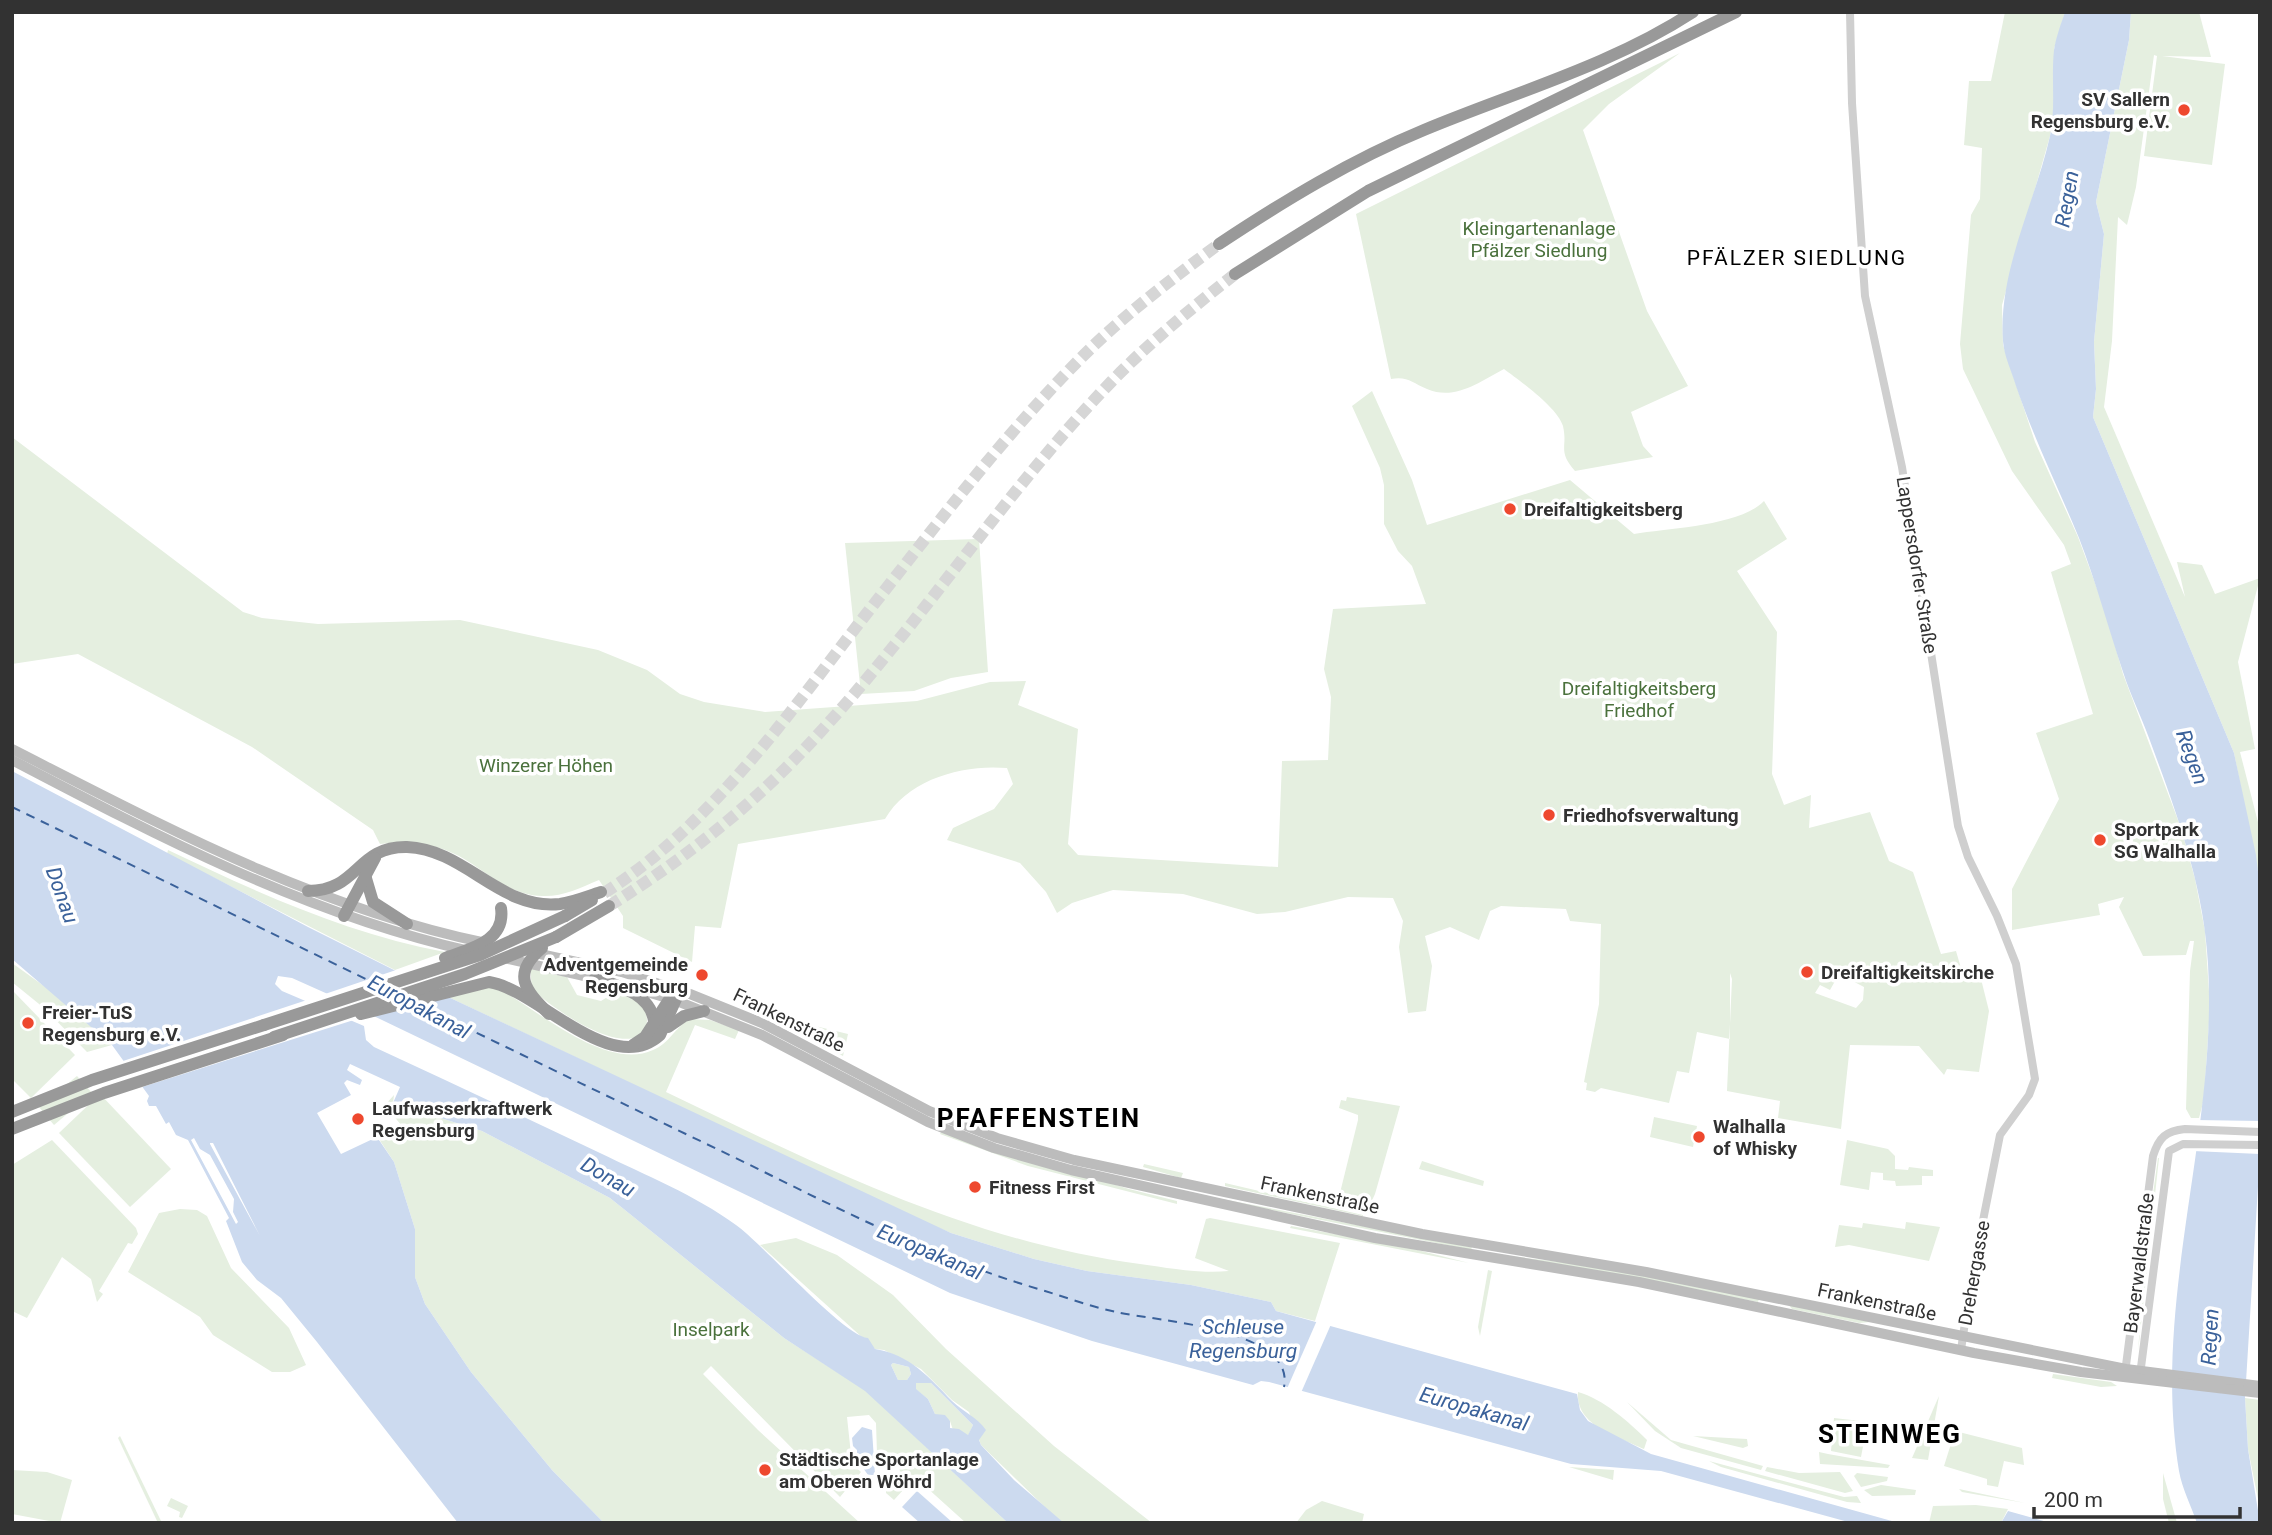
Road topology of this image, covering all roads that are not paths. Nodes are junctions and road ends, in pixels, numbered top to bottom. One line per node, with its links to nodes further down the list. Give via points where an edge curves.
1 (1693, 12): 6 (highway, via 1600,62 1354,162)
2 (1719, 12): 5 (highway)
3 (1735, 12): 5 (highway)
4 (1850, 12): 30 (street, Lappersdorfer Straße, via 1868,315 1902,467 1958,826 2016,964 2035,1071 2033,1088 2000,1135)
5 (1655, 51): 7 (highway, via 1368,191)
6 (1219, 244)
7 (1236, 274)
8 (12, 749): 14 (main road, via 225,857)
9 (12, 760): 16 (main road, via 220,866)
10 (380, 852): 11 (highway); 12 (highway, via 424,849); 13 (highway)
11 (365, 874): 16 (highway); 17 (highway, via 373,902)
12 (477, 874): 15 (highway, via 508,895 531,903 563,904); 23 (highway, bridge, via 502,908 499,929 488,940)
13 (351, 876): 14 (highway, via 331,890); 16 (highway)
14 (309, 891): 16 (main road)
15 (605, 897): 18 (highway, via 577,926); 23 (highway, bridge, via 497,948)
16 (346, 908): 17 (main road, Frankenstraße); 19 (main road, Frankenstraße, via 445,945)
17 (407, 924): 20 (main road, Frankenstraße, via 622,972)
18 (556, 937): 22 (highway, bridge, via 530,959 524,971 528,990); 25 (highway, bridge, via 465,974)
19 (595, 978): 20 (main road, Frankenstraße); 24 (highway, via 642,999)
20 (676, 995): 21 (main road, Frankenstraße); 24 (highway); 31 (main road, Frankenstraße, via 762,1023 929,1111 997,1138 1074,1160 1422,1234 1646,1272)
21 (704, 1012): 24 (highway); 32 (main road, Frankenstraße, via 791,1049 928,1122 1034,1161 1375,1238 1639,1282)
22 (549, 1014): 24 (highway, via 597,1039 630,1046 654,1041); 25 (highway, bridge, via 498,984 480,983)
23 (264, 1025): 26 (highway, via 92,1080)
24 (659, 1025)
25 (274, 1037): 27 (highway)
26 (12, 1112)
27 (14, 1128)
28 (2260, 1132): 33 (street, Bayerwaldstraße, via 2165,1133 2155,1149)
29 (2260, 1145): 34 (street, Bayerwaldstraße, via 2187,1144 2169,1150)
30 (1989, 1196): 31 (street, Drehergasse)
31 (1963, 1338): 32 (street, Drehergasse); 33 (main road, Frankenstraße)
32 (1961, 1350): 33 (main road, Frankenstraße)
33 (2125, 1373): 34 (main road, Frankenstraße)
34 (2140, 1375): 35 (main road, Frankenstraße)
35 (2153, 1377): 36 (main road, Frankenstraße); 37 (main road, Frankenstraße)
36 (2260, 1386)
37 (2260, 1393)

